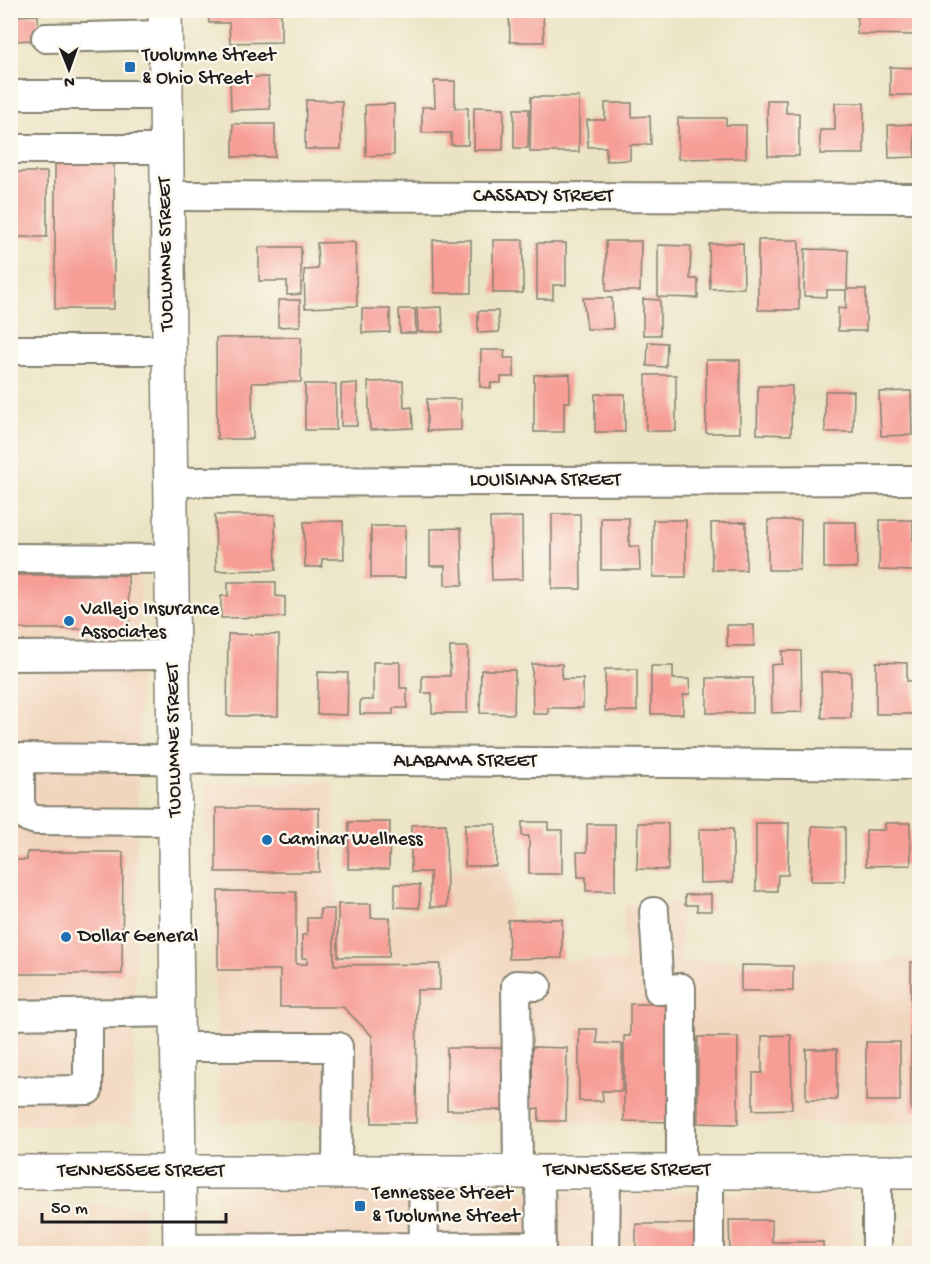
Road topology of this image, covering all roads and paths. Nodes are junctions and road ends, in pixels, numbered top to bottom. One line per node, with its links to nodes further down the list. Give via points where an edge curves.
1 (165, 23): 2 (street); 4 (main road, TUOLUMNE STREET)
2 (46, 38)
3 (19, 95): 4 (street)
4 (166, 95): 6 (main road, TUOLUMNE STREET)
5 (10, 149): 6 (street)
6 (166, 149): 7 (main road, TUOLUMNE STREET)
7 (167, 196): 8 (street, CASSADY STREET); 10 (main road, TUOLUMNE STREET)
8 (920, 198)
9 (10, 350): 10 (street)
10 (168, 350): 12 (main road, TUOLUMNE STREET)
11 (920, 480): 12 (street, LOUISIANA STREET)
12 (171, 482): 14 (main road, TUOLUMNE STREET)
13 (10, 558): 14 (street)
14 (172, 559): 15 (main road, TUOLUMNE STREET)
15 (173, 655): 16 (street); 18 (main road, TUOLUMNE STREET)
16 (10, 656)
17 (15, 758): 18 (street, ALABAMA STREET); 20 (street, via 20,805 27,817 104,822)
18 (176, 760): 19 (street, ALABAMA STREET); 20 (main road, TUOLUMNE STREET)
19 (920, 765)
20 (177, 820): 23 (main road, TUOLUMNE STREET)
21 (654, 912): 31 (street, via 659,990 681,988)
22 (537, 986): 29 (street, via 516,985)
23 (179, 1012): 24 (street); 26 (main road, TUOLUMNE STREET)
24 (88, 1014): 25 (street); 27 (street, via 88,1090)
25 (10, 1015)
26 (180, 1047): 33 (main road, TUOLUMNE STREET); 34 (street, via 338,1047)
27 (10, 1091)
28 (423, 1171): 29 (main road, TENNESSEE STREET); 34 (main road, TENNESSEE STREET); 37 (street)
29 (529, 1171): 30 (main road, TENNESSEE STREET); 38 (street)
30 (606, 1171): 31 (main road, TENNESSEE STREET); 40 (street)
31 (695, 1171): 35 (main road, TENNESSEE STREET); 41 (street)
32 (10, 1172): 33 (main road, TENNESSEE STREET)
33 (179, 1172): 34 (main road, TENNESSEE STREET); 39 (main road, TUOLUMNE STREET)
34 (337, 1172)
35 (877, 1172): 36 (main road, TENNESSEE STREET); 42 (street)
36 (920, 1172)
37 (424, 1246): 38 (street); 39 (street)
38 (540, 1250)
39 (180, 1251)
40 (605, 1254)
41 (709, 1254)
42 (876, 1254)

